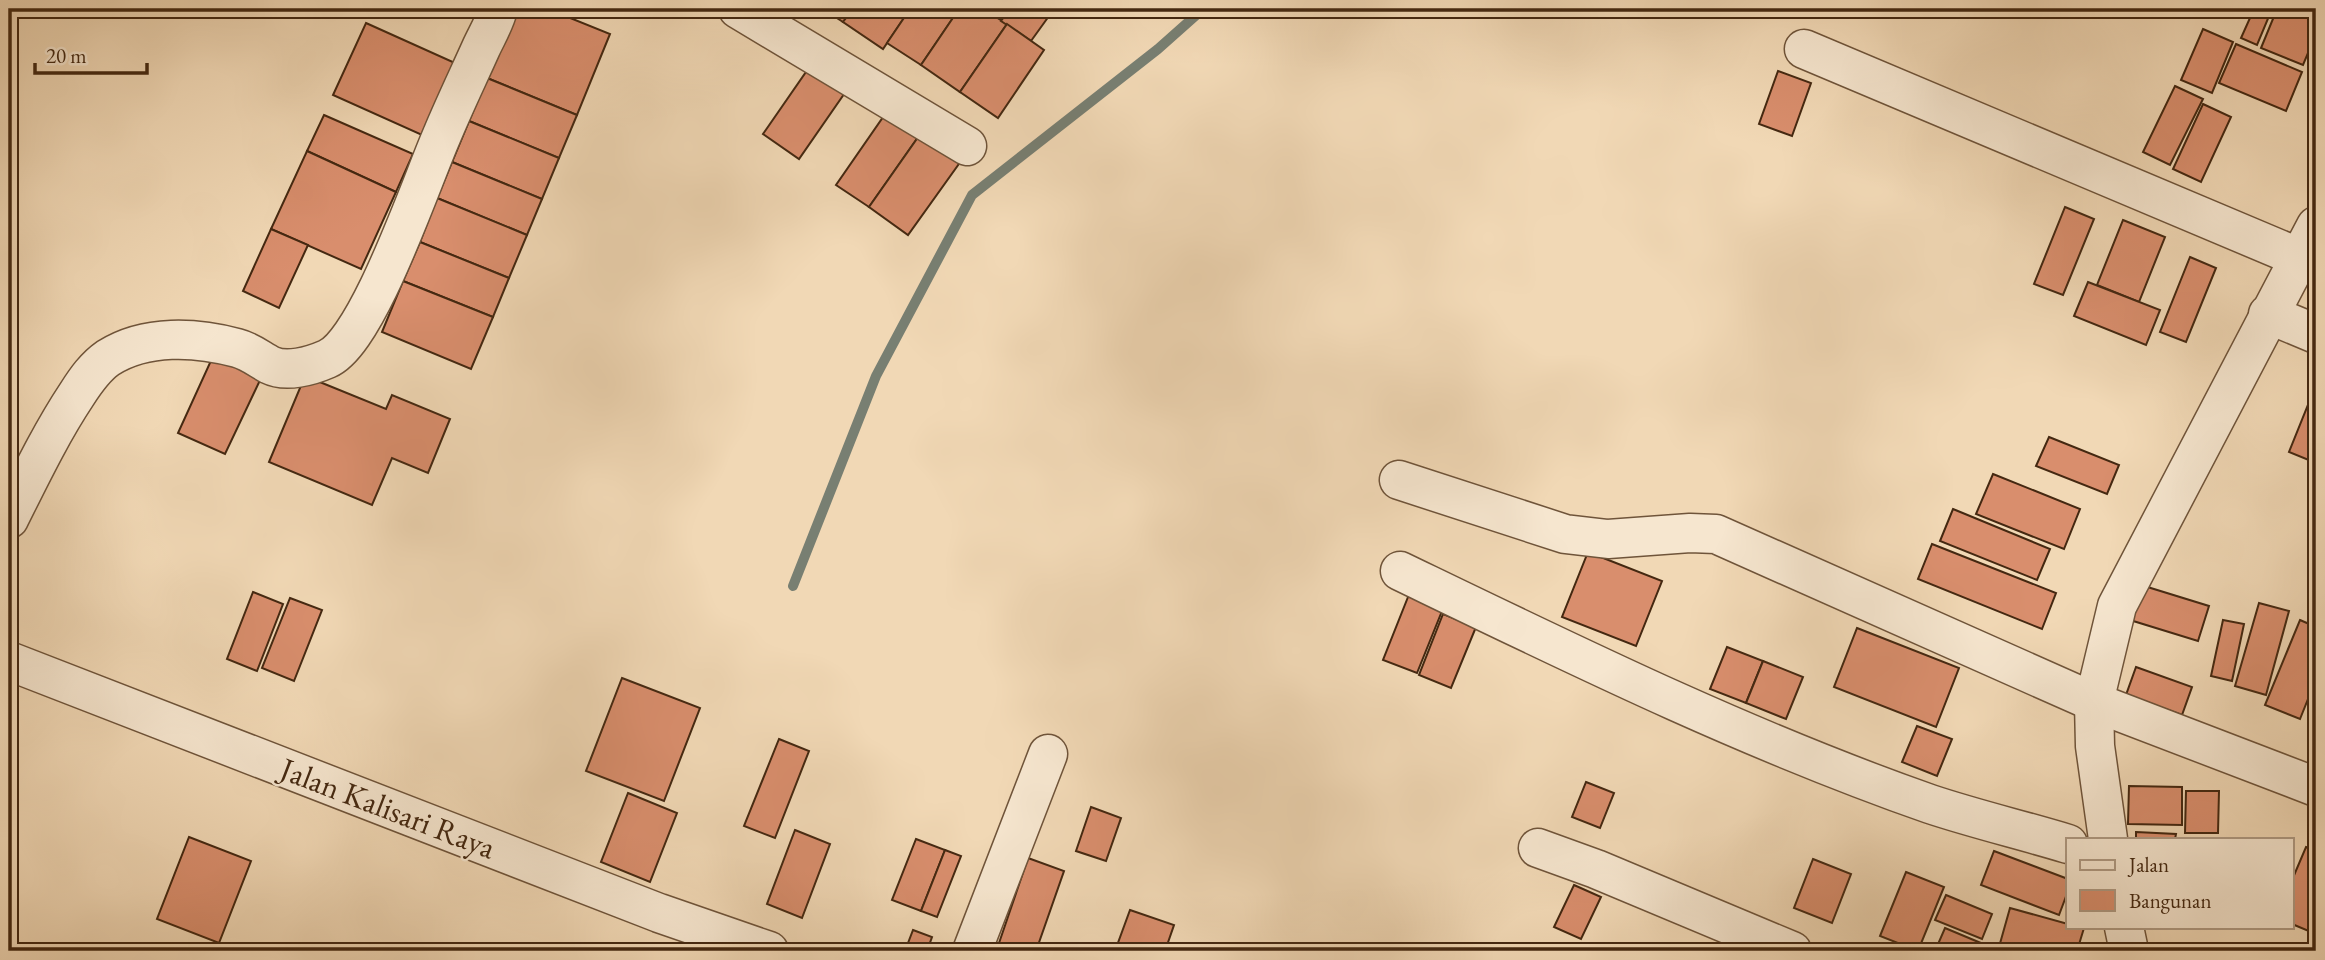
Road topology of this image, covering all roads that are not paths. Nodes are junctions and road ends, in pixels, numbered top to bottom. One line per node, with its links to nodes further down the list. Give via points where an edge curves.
1 (498, 9): 9 (street, via 395,253 345,344 330,358 288,368 273,367 240,348 204,341 160,340 109,357 93,370 57,424)
2 (738, 9): 4 (street)
3 (1804, 49): 5 (street)
4 (967, 146)
5 (2308, 242): 6 (street)
6 (2268, 314): 7 (street); 12 (street, via 2117,606)
7 (2316, 334)
8 (1399, 480): 12 (street, via 1565,534 1608,539 1716,534)
9 (9, 519)
10 (1400, 571): 16 (street, via 1740,730 1931,804)
11 (9, 661): 19 (street, Jalan Kalisari Raya, via 646,908)
12 (2094, 702): 14 (street); 15 (street)
13 (1048, 754): 20 (street)
14 (2316, 787)
15 (2108, 838)
16 (2066, 843)
17 (1538, 849): 21 (street)
18 (2124, 928): 22 (street)
19 (769, 951)
20 (972, 951)
21 (1792, 951)
22 (2129, 951)

